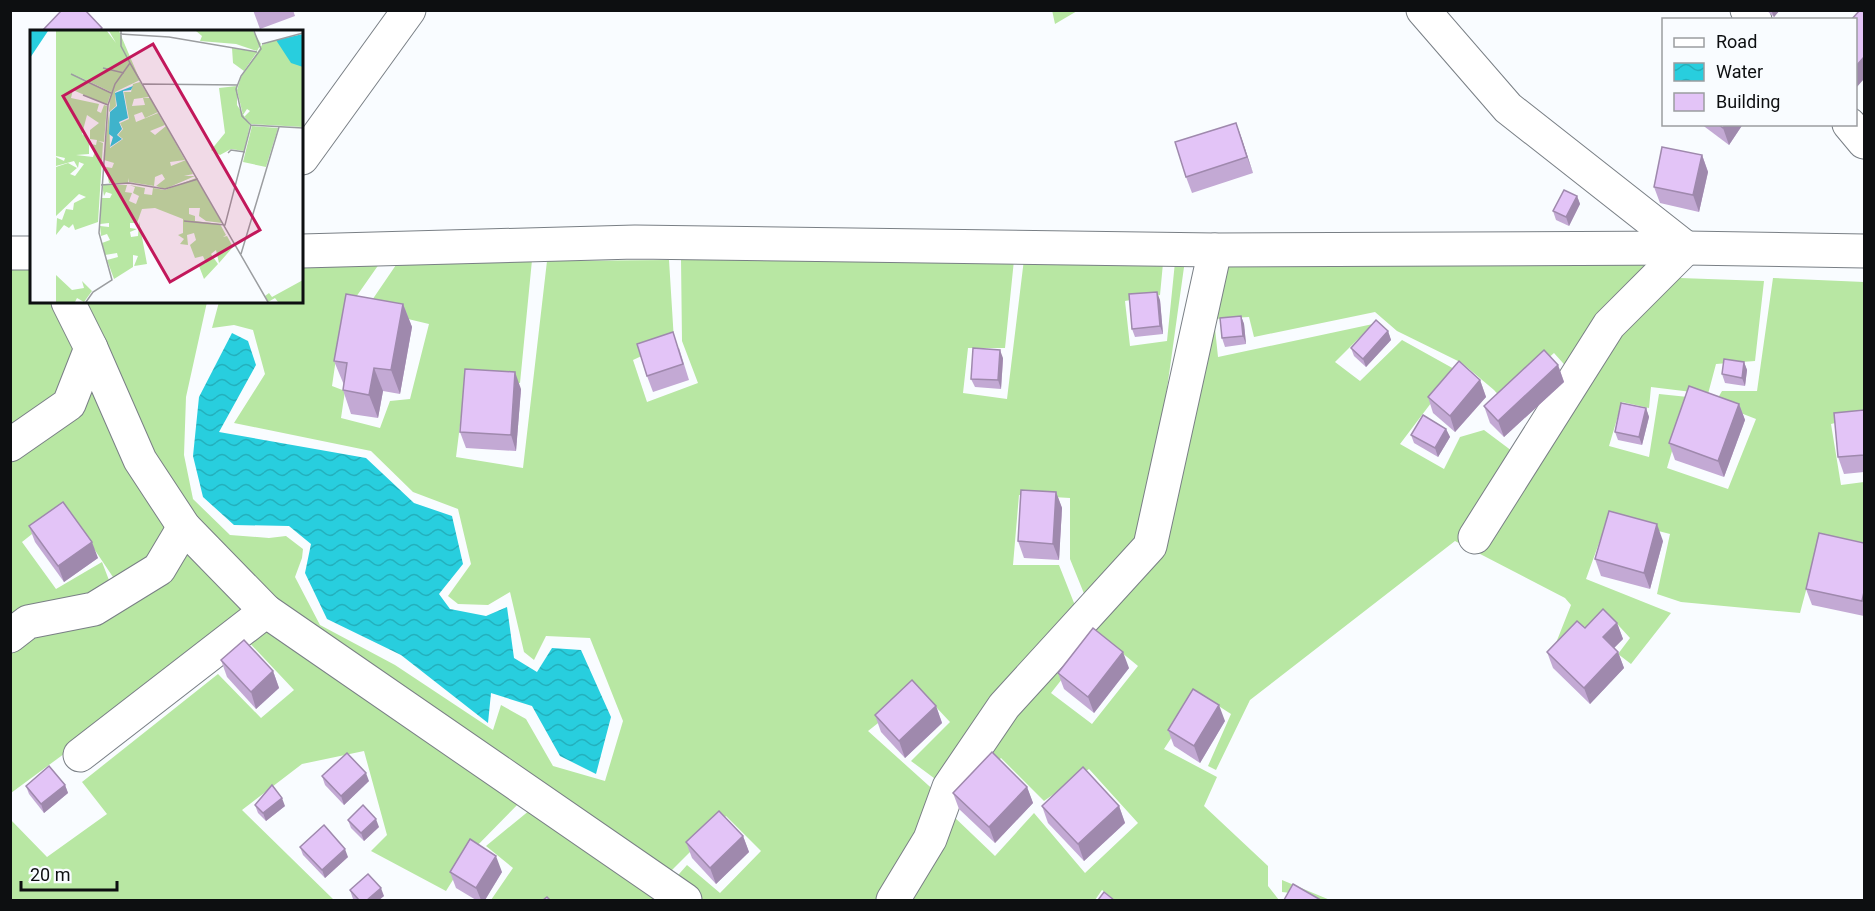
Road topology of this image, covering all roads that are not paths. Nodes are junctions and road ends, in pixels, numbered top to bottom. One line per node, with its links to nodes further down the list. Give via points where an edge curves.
1 (409, 10): 5 (street)
2 (1423, 10): 6 (street, via 1508,108)
3 (1851, 126): 4 (street)
4 (1864, 142)
5 (303, 157)
6 (1686, 248): 7 (street); 9 (street); 16 (street, via 1609,325)
7 (1215, 250): 8 (street, via 635,242); 21 (street, via 1150,546 1004,706 949,787 930,839)
8 (303, 251)
9 (1864, 251)
10 (10, 253): 11 (street)
11 (30, 254)
12 (68, 303): 13 (street)
13 (91, 348): 14 (street, via 69,404); 15 (street, via 140,460)
14 (10, 445)
15 (184, 527): 17 (street); 18 (street, via 159,569 94,609 28,622)
16 (1475, 537)
17 (266, 611): 19 (street); 20 (street)
18 (10, 636)
19 (80, 755)
20 (685, 900)
21 (893, 900)

